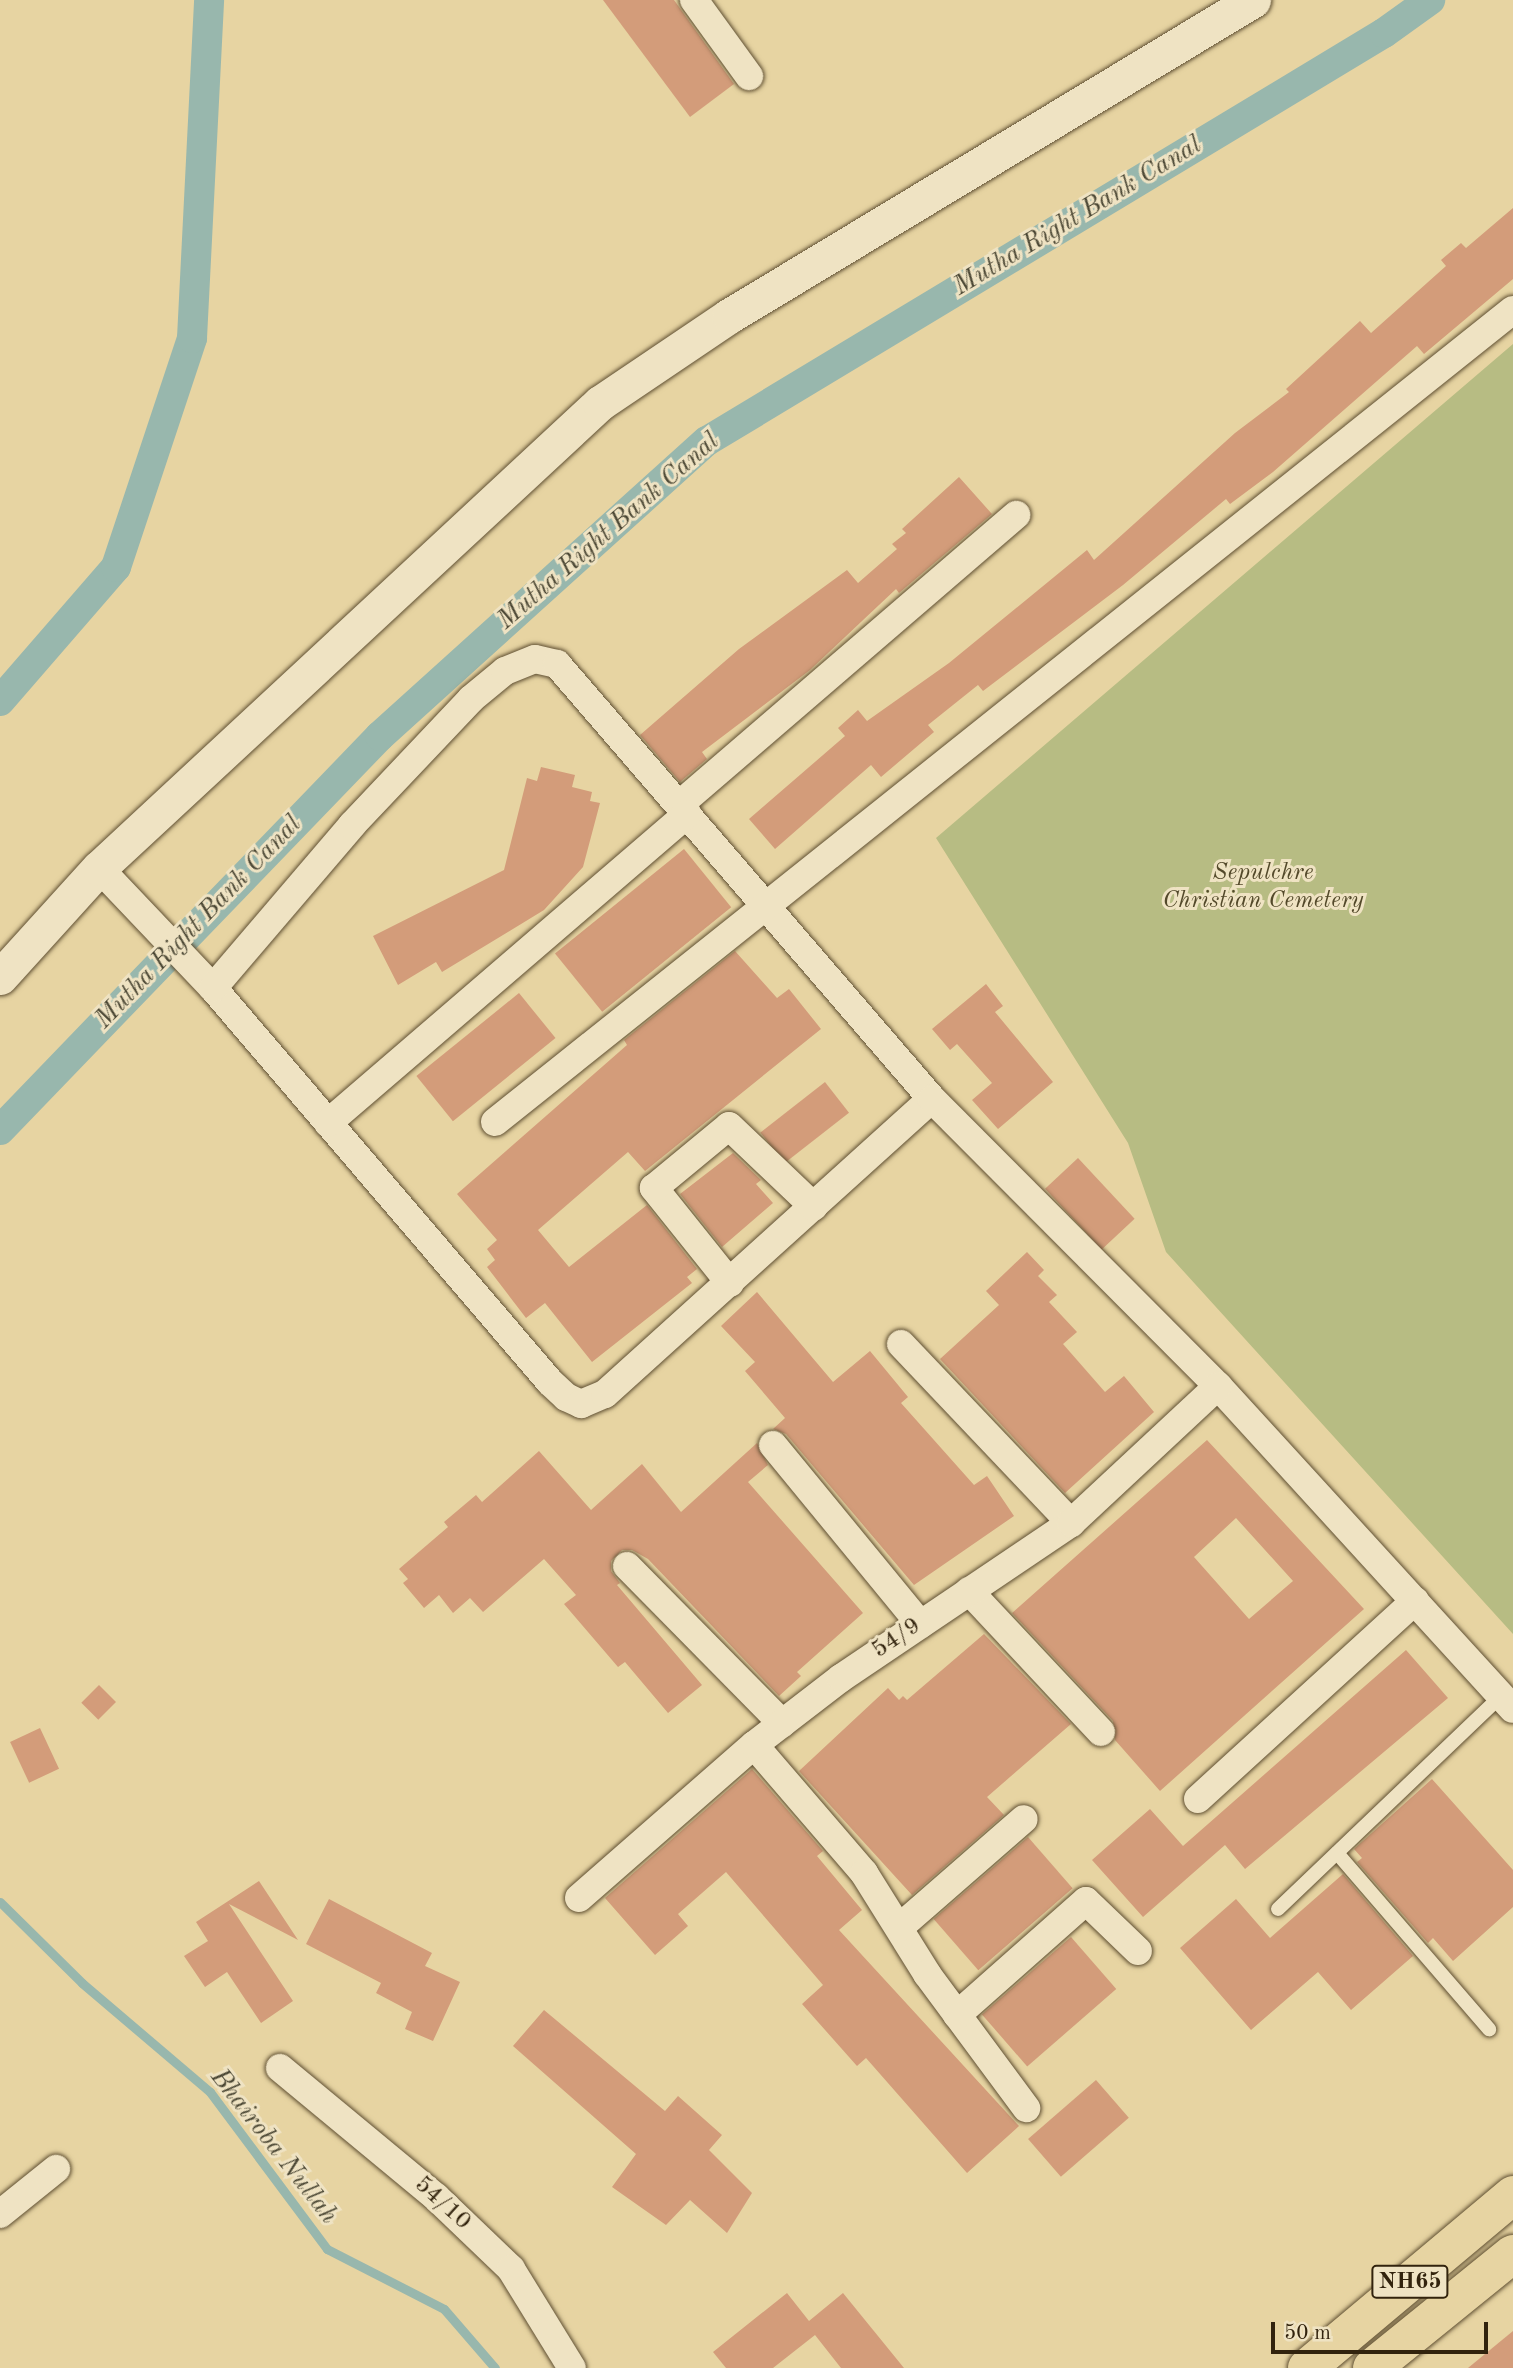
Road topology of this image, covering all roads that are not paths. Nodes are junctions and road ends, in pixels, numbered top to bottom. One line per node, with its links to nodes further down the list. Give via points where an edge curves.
1 (694, 0): 3 (street)
2 (1253, 0): 7 (street, via 741,309 600,403)
3 (749, 76)
4 (1513, 310): 8 (street)
5 (1016, 515): 6 (street)
6 (683, 809): 8 (street); 10 (street, via 557,664 535,659 515,667 471,699); 13 (street)
7 (99, 868): 9 (street); 10 (street)
8 (763, 906): 11 (street); 12 (street)
9 (0, 977)
10 (204, 979): 13 (street)
11 (932, 1099): 14 (street); 17 (street)
12 (495, 1122)
13 (328, 1123): 15 (street, via 550,1382 566,1398 581,1404 605,1394)
14 (814, 1207): 15 (street); 15 (street, via 729,1126 654,1188)
15 (730, 1283)
16 (901, 1344): 19 (street)
17 (1218, 1386): 19 (street, 54/9); 22 (street)
18 (773, 1445): 23 (street)
19 (1071, 1523): 21 (street, 54/9)
20 (627, 1566): 25 (street)
21 (969, 1591): 23 (street, 54/9); 26 (street)
22 (1415, 1601): 24 (street); 28 (street)
23 (920, 1624): 25 (street, 54/9)
24 (1507, 1702): 30 (lane)
25 (782, 1723): 27 (street, 54/9)
26 (1101, 1732)
27 (754, 1745): 31 (street, 54/9); 33 (street, via 864,1873)
28 (1198, 1798)
29 (1024, 1819): 33 (street)
30 (1337, 1853): 32 (lane); 36 (lane)
31 (579, 1898)
32 (1278, 1909)
33 (900, 1927): 35 (street)
34 (1139, 1951): 35 (street, via 1086,1900)
35 (957, 2015): 38 (street)
36 (1489, 2029)
37 (280, 2068): 43 (street, 54/10, via 436,2197 511,2269)
38 (1026, 2108)
39 (56, 2169): 41 (street)
40 (1513, 2195): 44 (highway, NH65)
41 (0, 2214)
42 (1513, 2254): 45 (highway, NH65)
43 (572, 2368)
44 (1307, 2368)
45 (1372, 2368)

